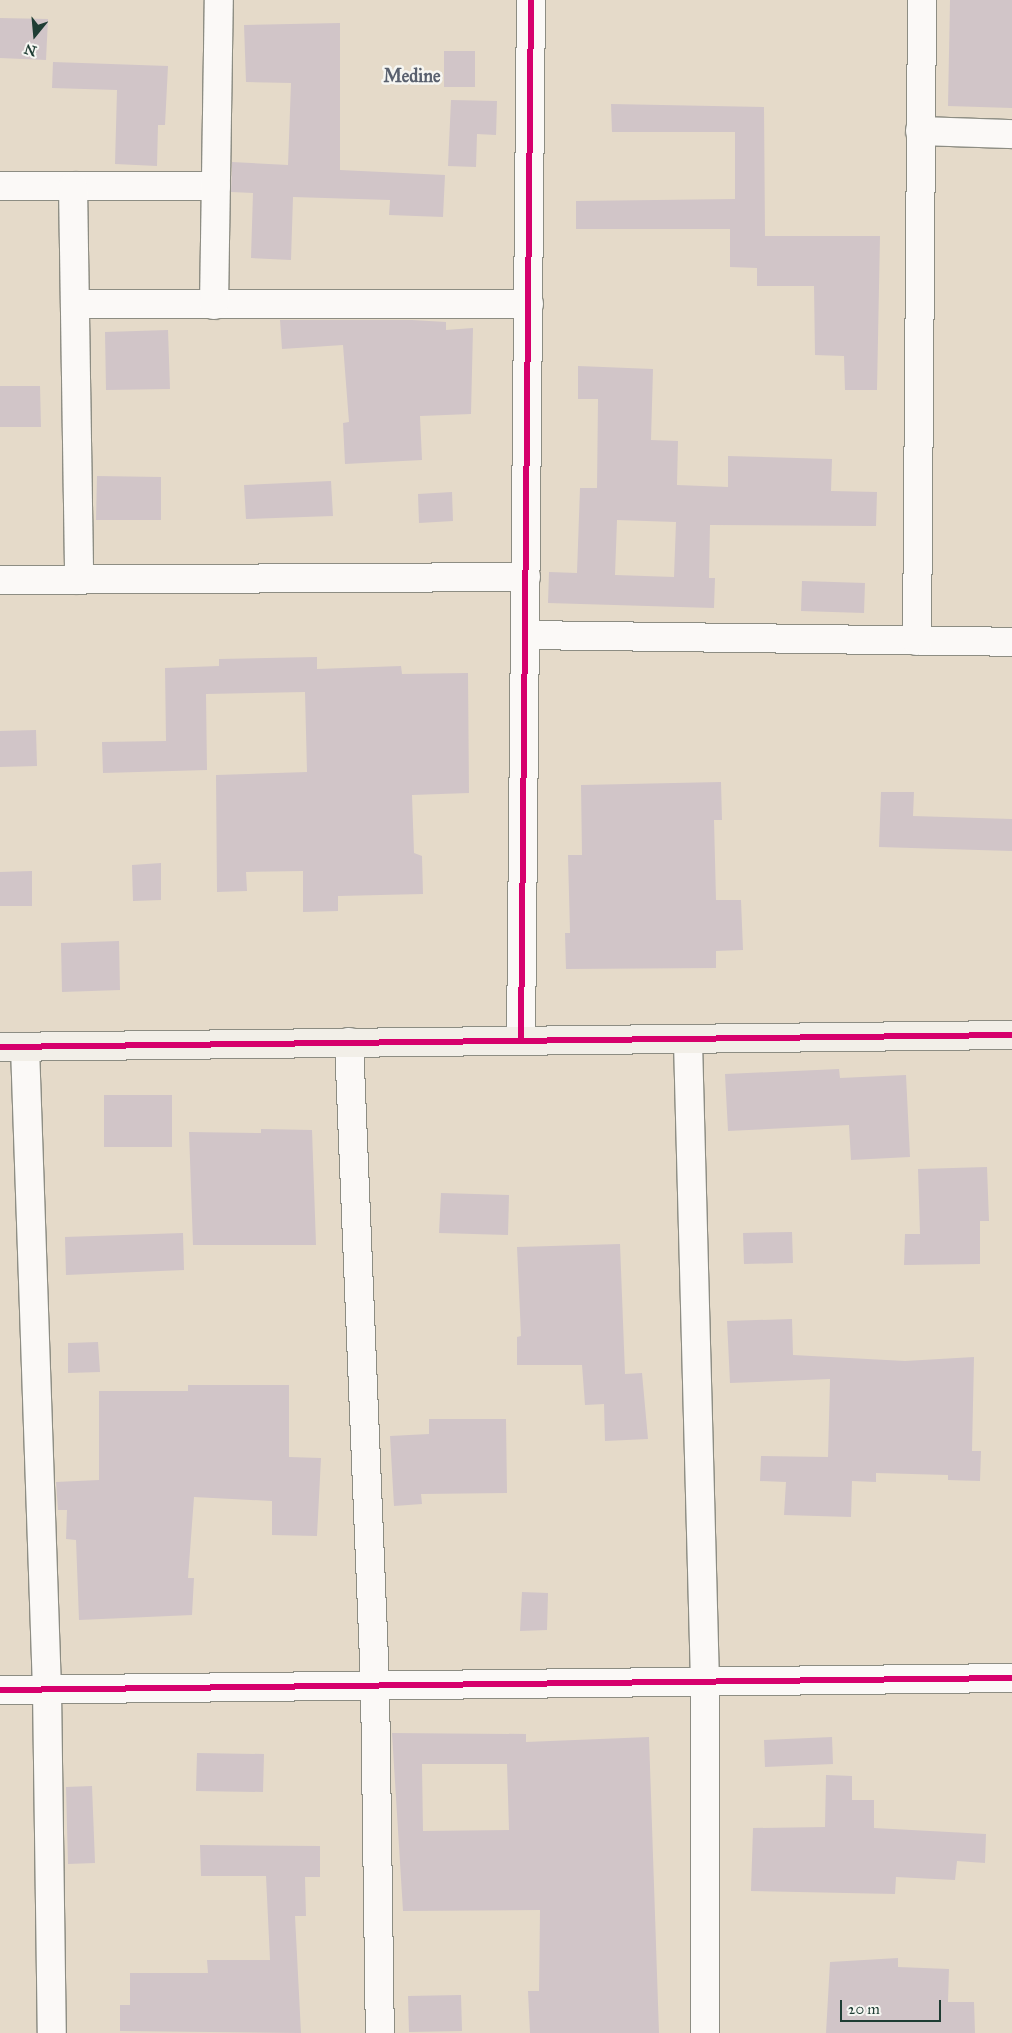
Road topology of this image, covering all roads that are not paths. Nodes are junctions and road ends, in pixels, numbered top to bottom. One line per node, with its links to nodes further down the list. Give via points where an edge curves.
1 (218, 0): 8 (street)
2 (531, 0): 10 (street)
3 (922, 0): 4 (street)
4 (920, 131): 5 (street); 16 (street)
5 (1012, 134)
6 (0, 186): 7 (street)
7 (73, 186): 8 (street); 9 (street)
8 (216, 186): 11 (street)
9 (75, 304): 11 (street); 14 (street)
10 (529, 304): 11 (street); 12 (street)
11 (214, 305)
12 (526, 577): 14 (street); 15 (street)
13 (0, 580): 14 (street)
14 (79, 580)
15 (526, 635): 16 (street); 19 (street)
16 (917, 641): 17 (street)
17 (1012, 642)
18 (1012, 1035): 21 (street)
19 (521, 1040): 20 (street); 21 (street)
20 (349, 1042): 22 (street); 25 (street)
21 (688, 1042): 24 (street)
22 (12, 1047): 27 (street)
23 (1012, 1678): 24 (street)
24 (705, 1682): 25 (street); 30 (street)
25 (375, 1685): 27 (street); 29 (street)
26 (0, 1690): 27 (street)
27 (47, 1690): 28 (street)
28 (52, 2033)
29 (380, 2033)
30 (705, 2033)

